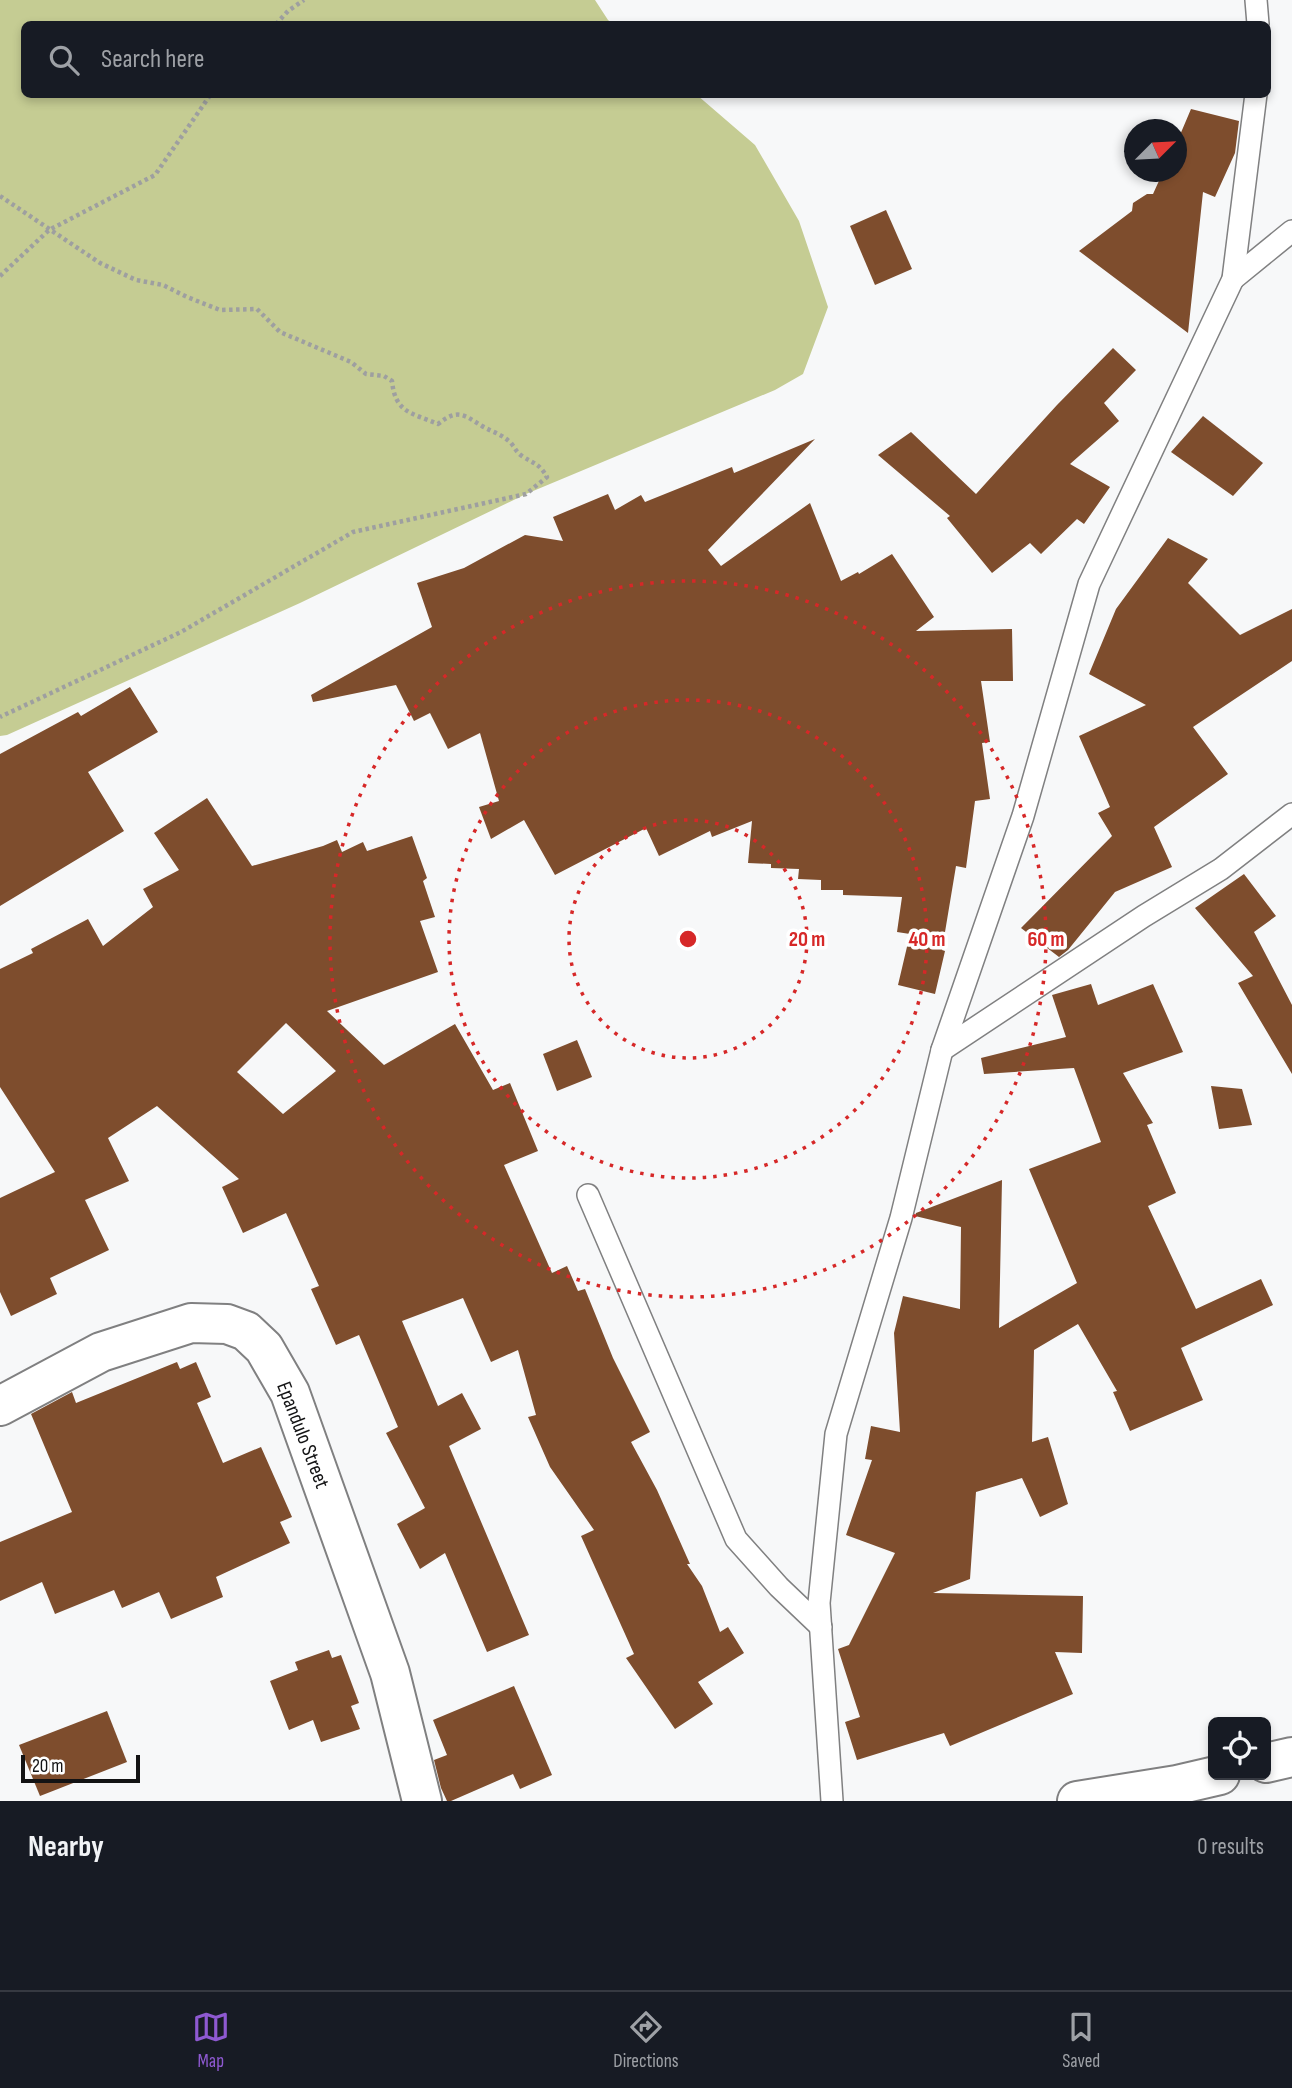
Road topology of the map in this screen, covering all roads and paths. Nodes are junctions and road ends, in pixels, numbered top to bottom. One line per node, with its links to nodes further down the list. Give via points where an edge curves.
1 (304, 0): 3 (path)
2 (1256, 0): 4 (lane)
3 (279, 21)
4 (1258, 21)
5 (208, 98): 8 (path, via 155,175)
6 (1256, 98): 11 (lane)
7 (0, 196): 8 (path)
8 (50, 230): 10 (path); 12 (path, via 136,280 163,285 220,310 257,309 280,332 351,362 366,374 392,381 398,406 438,424 447,416 463,414 500,434 520,455 541,466 547,477 526,494 353,532 181,632)
9 (1292, 231): 11 (lane)
10 (0, 276)
11 (1233, 279): 14 (lane, via 1089,584 1023,816)
12 (0, 717)
13 (1292, 814): 14 (lane, via 1221,869)
14 (942, 1050): 17 (lane, via 901,1218 836,1434 819,1603)
15 (588, 1195): 17 (lane, via 736,1539)
16 (0, 1406): 21 (street, Epandulo Street, via 102,1352 191,1323 227,1324 246,1331 264,1348 290,1394 390,1673)
17 (821, 1627): 22 (lane)
18 (1292, 1757): 19 (street)
19 (1271, 1762)
20 (1208, 1778): 23 (street)
21 (422, 1801)
22 (832, 1801)
23 (1077, 1801)

